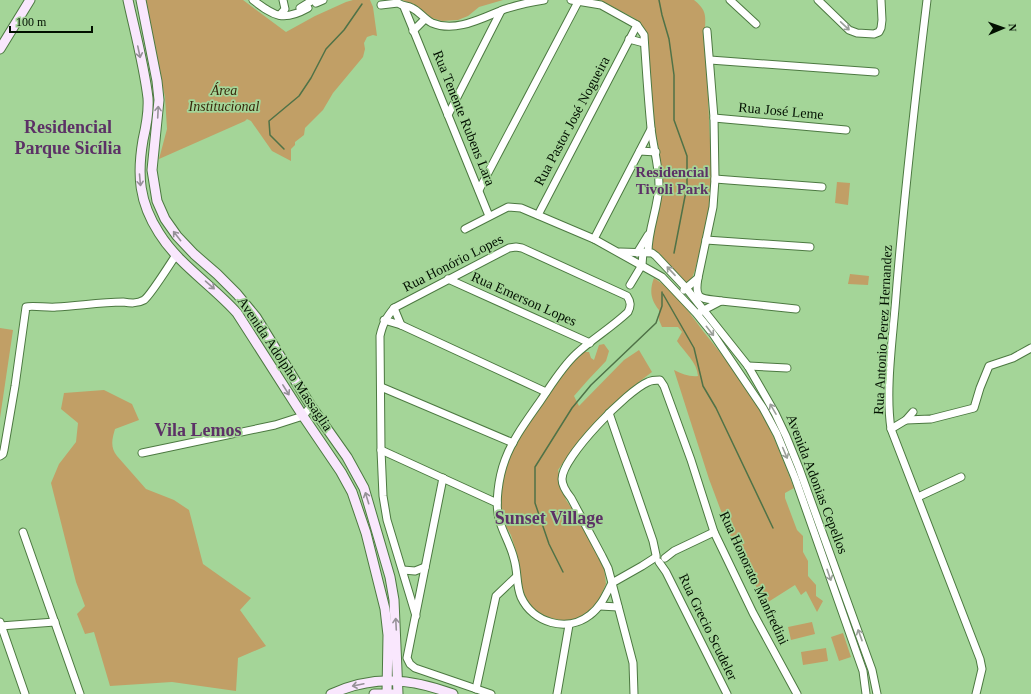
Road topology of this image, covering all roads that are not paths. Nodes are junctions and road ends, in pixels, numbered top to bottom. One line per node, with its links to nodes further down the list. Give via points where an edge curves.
1 (30, 0): 27 (main road)
2 (128, 0): 34 (main road, Avenida Adolpho Massaglia, one-way to 34, via 148,99)
3 (140, 0): 35 (main road, Avenida Adolpho Massaglia, one-way to 3, via 159,100 157,81)
4 (253, 0): 18 (street, via 271,13)
5 (283, 0): 18 (street, via 285,9)
6 (544, 0): 17 (street, via 527,2)
7 (571, 0): 8 (street)
8 (579, 0): 22 (street, via 601,5); 40 (street)
9 (730, 0): 21 (street)
10 (818, 0): 11 (street, one-way to 11, via 852,32 874,34 881,28)
11 (881, 0)
12 (927, 0): 77 (street, Rua Antonio Perez Hernandez, via 903,209 891,365)
13 (318, 1): 19 (street, via 301,7)
14 (381, 5): 15 (street, via 398,3)
15 (404, 7): 20 (street, via 412,8); 23 (street, Rua Tenente Rubens Lara)
16 (308, 8): 19 (street)
17 (501, 11): 20 (street, via 462,25 447,27); 30 (street)
18 (280, 15): 19 (street)
19 (293, 15)
20 (425, 19): 23 (street)
21 (756, 24)
22 (637, 25): 25 (street, Rua Pastor José Nogueira); 26 (street, via 644,35)
23 (414, 31): 30 (street, Rua Tenente Rubens Lara)
24 (707, 31): 28 (street)
25 (629, 39): 26 (street); 41 (street, Rua Pastor José Nogueira)
26 (644, 43): 32 (street)
27 (0, 49)
28 (710, 60): 29 (street); 31 (street)
29 (875, 72)
30 (448, 115): 40 (street, Rua Tenente Rubens Lara)
31 (714, 118): 33 (street, Rua José Leme); 38 (street)
32 (651, 129): 36 (street); 37 (street)
33 (846, 130)
34 (144, 135): 35 (street); 51 (main road, Avenida Adolpho Massaglia, one-way to 51, via 140,181 145,207 159,234)
35 (156, 136): 50 (main road, Avenida Adolpho Massaglia, one-way to 35, via 165,219 157,201 152,170)
36 (640, 151): 37 (street); 45 (street)
37 (656, 152): 44 (street, via 659,186 656,213)
38 (715, 179): 39 (street); 46 (street, via 713,207)
39 (822, 187)
40 (479, 190): 42 (street, Rua Tenente Rubens Lara)
41 (538, 215): 42 (street, Avenida Adonias Cepellos, via 521,208 508,207); 45 (street, Avenida Adonias Cepellos)
42 (490, 216): 43 (street, Avenida Adonias Cepellos)
43 (464, 229)
44 (648, 235): 49 (street); 49 (street)
45 (594, 239): 48 (street, Avenida Adonias Cepellos)
46 (706, 240): 47 (street); 54 (street)
47 (810, 247)
48 (618, 252): 49 (street); 53 (street, Avenida Adonias Cepellos)
49 (642, 252): 53 (street); 57 (street, Avenida Adonias Cepellos, one-way to 49, via 656,256)
50 (194, 254): 52 (main road); 72 (main road, Avenida Adolpho Massaglia, via 237,294 256,317)
51 (176, 255): 52 (main road, Avenida Adolpho Massaglia); 81 (street, via 149,296 142,301 26,307 14,393 4,450)
52 (185, 265): 75 (main road, Avenida Adolpho Massaglia, one-way to 75, via 237,313)
53 (642, 265): 56 (street); 58 (street, Avenida Adonias Cepellos, via 662,277)
54 (698, 278): 57 (street); 59 (street, via 698,296)
55 (448, 279): 60 (street, Rua Honório Lopes); 66 (street, Rua Emerson Lopes); 66 (street, Rua Honório Lopes, via 509,248 516,247 627,296 631,302 628,312)
56 (630, 285)
57 (686, 288): 58 (street); 62 (street, Avenida Adonias Cepellos)
58 (679, 295): 63 (street, Avenida Adonias Cepellos)
59 (721, 301): 61 (street); 62 (street)
60 (394, 308): 64 (street, Rua Honório Lopes); 65 (street)
61 (796, 309)
62 (704, 310): 63 (street); 68 (street, Avenida Adonias Cepellos)
63 (696, 313): 102 (street, Avenida Adonias Cepellos, one-way to 102, via 764,408 777,434 800,492)
64 (384, 320): 65 (street); 70 (street, via 380,336)
65 (401, 325): 71 (street)
66 (590, 343): 71 (street, via 564,367)
67 (1031, 348): 76 (street, via 990,366 974,408 931,419)
68 (748, 366): 69 (street); 103 (street, Avenida Adonias Cepellos, one-way to 68, via 799,468 775,413)
69 (787, 368)
70 (381, 387): 78 (street); 79 (street)
71 (546, 392): 78 (street)
72 (311, 406): 75 (street); 99 (main road, Avenida Adolpho Massaglia, one-way to 72, via 390,577 364,488 347,457)
73 (913, 412): 76 (street)
74 (609, 413): 87 (street, Rua Honorato Manfredini, via 646,382 660,380 686,445); 88 (street); 92 (street, via 576,450 566,465 562,478 564,489 602,556)
75 (303, 416): 80 (street, via 245,432); 100 (main road, Avenida Adolpho Massaglia, via 341,472 352,492 361,520 385,609 388,635)
76 (906, 420): 77 (street)
77 (891, 429): 84 (street, Rua Antonio Perez Hernandez)
78 (514, 443): 85 (street, via 505,460)
79 (381, 450): 83 (street); 90 (street, via 387,520)
80 (142, 453)
81 (0, 456)
82 (961, 477): 84 (street)
83 (443, 478): 85 (street); 89 (street)
84 (918, 497): 120 (street, Rua Antonio Perez Hernandez, via 980,659 982,669)
85 (498, 503): 91 (street, via 500,523 515,560)
86 (23, 532): 96 (street)
87 (714, 532): 88 (street); 117 (street, Rua Honorato Manfredini, via 753,613)
88 (660, 558): 92 (street); 116 (street, Rua Grecio Scudeler)
89 (425, 567): 90 (street, via 415,571); 95 (street)
90 (403, 570): 95 (street)
91 (516, 577): 98 (street, via 518,589 529,610 542,619); 105 (street, via 496,596)
92 (612, 583): 93 (street); 94 (street)
93 (600, 606): 94 (street); 98 (street, via 590,615)
94 (618, 607): 115 (street, via 634,663)
95 (416, 616): 105 (street, via 407,658 410,664)
96 (55, 622): 97 (street); 108 (street)
97 (0, 625): 107 (street)
98 (569, 625): 114 (street)
99 (398, 663): 101 (main road, Avenida Adolpho Massaglia); 104 (main road, via 404,675)
100 (387, 681): 101 (main road); 106 (main road, Avenida Adolpho Massaglia); 109 (main road, one-way to 109, via 352,686)
101 (398, 681): 104 (main road); 111 (main road, Avenida Adolpho Massaglia)
102 (865, 682): 103 (street); 118 (street, Avenida Adonias Cepellos)
103 (875, 682): 119 (street, Avenida Adonias Cepellos)
104 (418, 683): 112 (main road)
105 (476, 689): 113 (street)
106 (388, 693): 110 (main road); 111 (main road)
107 (25, 694)
108 (80, 694)
109 (331, 694)
110 (374, 694)
111 (398, 694)
112 (453, 694)
113 (492, 694)
114 (557, 694)
115 (634, 694)
116 (727, 694)
117 (798, 694)
118 (866, 694)
119 (877, 694)
120 (976, 694)

